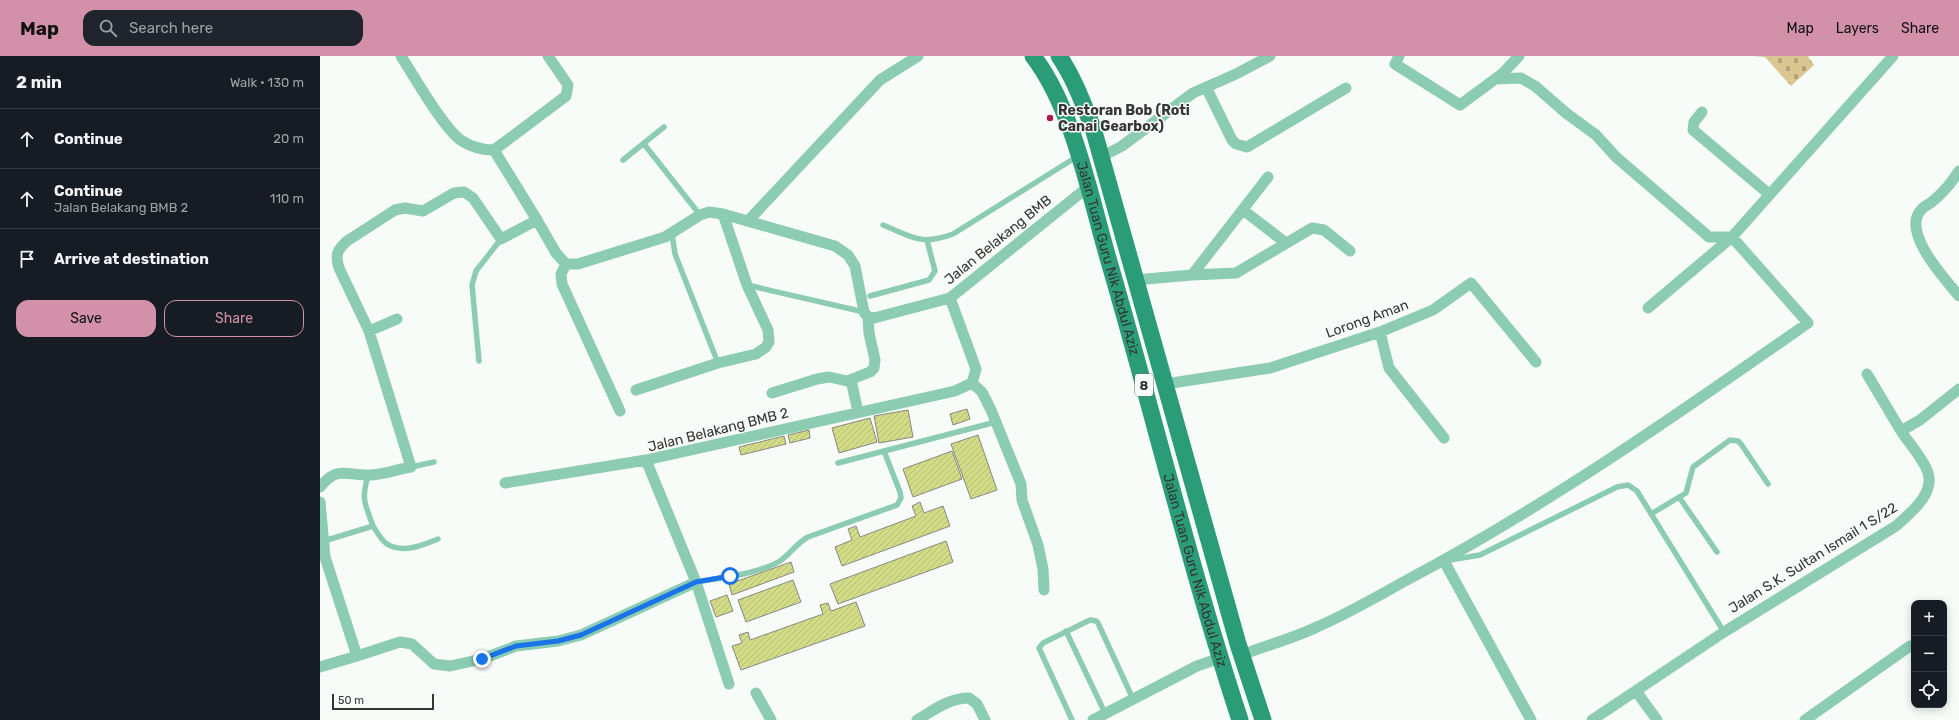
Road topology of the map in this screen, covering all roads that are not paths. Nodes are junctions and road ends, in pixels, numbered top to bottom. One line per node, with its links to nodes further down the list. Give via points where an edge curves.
1 (401, 56): 16 (street, via 446,123 461,140 478,150)
2 (548, 56): 16 (street, via 568,85 566,96)
3 (918, 56): 28 (street, via 880,80)
4 (1033, 56): 17 (main road, Jalan Tuan Guru Nik Abdul Aziz / 8, via 1044,70 1062,107)
5 (1059, 56): 18 (main road, Jalan Tuan Guru Nik Abdul Aziz / 8, via 1081,97)
6 (1270, 56): 11 (street)
7 (1399, 56): 10 (street, via 1395,64 1460,105)
8 (1519, 56): 10 (street)
9 (1893, 56): 23 (street)
10 (1495, 80): 31 (street, via 1521,78 1536,86 1596,135 1616,157 1709,237)
11 (1206, 87): 12 (street, via 1232,140 1247,148); 18 (street, via 1122,146)
12 (1346, 88)
13 (1702, 112): 23 (street, via 1694,122 1693,130)
14 (664, 127): 15 (lane)
15 (644, 144): 19 (lane); 26 (lane)
16 (494, 150): 27 (street)
17 (1078, 156): 22 (main road, Jalan Tuan Guru Nik Abdul Aziz / 8); 33 (lane, via 953,234 936,240)
18 (1101, 157): 38 (main road, Jalan Tuan Guru Nik Abdul Aziz / 8)
19 (623, 160)
20 (1959, 171): 41 (street, via 1935,200 1922,208 1916,224 1918,236 1932,261)
21 (1268, 177): 24 (street)
22 (1088, 187): 42 (street, Jalan Belakang BMB); 74 (main road, Jalan Tuan Guru Nik Abdul Aziz / 8)
23 (1769, 194): 31 (street)
24 (1243, 210): 34 (street); 37 (street)
25 (723, 214): 26 (street, via 709,212); 28 (street); 39 (street)
26 (700, 215): 30 (street)
27 (537, 220): 32 (street); 36 (street, via 556,253)
28 (748, 221): 44 (street, via 835,246 848,255 855,266)
29 (884, 225): 33 (lane, via 919,240)
30 (672, 234): 36 (street, via 578,264); 50 (lane, via 675,254)
31 (1732, 237): 43 (street); 82 (street, via 1808,323 1606,462)
32 (501, 239): 46 (street, via 473,198 459,192 422,211 405,208 395,210 347,240 339,248 336,257); 48 (lane, via 476,271 472,285)
33 (927, 240): 40 (lane, via 935,271 930,280)
34 (1286, 243): 35 (street, via 1316,227 1324,230); 37 (street, via 1236,273)
35 (1350, 251)
36 (566, 264): 58 (street, via 561,274 562,284)
37 (1192, 275): 38 (street)
38 (1135, 280): 54 (main road, Jalan Tuan Guru Nik Abdul Aziz / 8)
39 (747, 285): 44 (lane); 50 (street, via 768,330 769,342 756,354)
40 (870, 296)
41 (1959, 296)
42 (950, 298): 44 (street, Jalan Belakang BMB, via 874,318); 53 (street, via 976,369)
43 (1648, 308)
44 (866, 314): 52 (street, via 875,364 870,372)
45 (397, 319): 46 (street)
46 (369, 331): 67 (street)
47 (1380, 332): 49 (street, Lorong Aman, via 1433,310 1471,283); 54 (street, Lorong Aman, via 1270,368); 62 (street, via 1389,368)
48 (480, 362)
49 (1536, 362)
50 (718, 363): 56 (street)
51 (1867, 374): 61 (street, Jalan S.K. Sultan Ismail 1 S/22)
52 (851, 380): 57 (street, via 825,377); 59 (street)
53 (972, 383): 59 (street, Jalan Belakang BMB 2, via 955,391); 60 (street, via 982,392)
54 (1165, 384): 72 (main road, Jalan Tuan Guru Nik Abdul Aziz / 8)
55 (1959, 389): 61 (street, via 1920,420)
56 (636, 390)
57 (772, 393)
58 (620, 411)
59 (858, 412): 64 (street, Jalan Belakang BMB 2)
60 (996, 422): 63 (lane); 84 (street, via 1021,484 1022,500 1038,545)
61 (1901, 431): 86 (street, Jalan S.K. Sultan Ismail 1 S/22, via 1927,471 1928,485 1924,497 1913,511 1896,526)
62 (1444, 438)
63 (884, 451): 66 (lane); 83 (lane, via 900,492 901,498 897,505 808,537 779,561 765,567)
64 (646, 460): 69 (street); 83 (street, Jalan Belakang BMB 2)
65 (434, 462): 67 (lane)
66 (838, 463)
67 (411, 467): 68 (street)
68 (368, 476): 71 (street, via 343,472 333,474); 78 (lane, via 363,490 364,501)
69 (505, 483)
70 (1768, 484): 73 (lane, via 1741,444 1730,440 1693,467 1688,490)
71 (320, 487)
72 (1195, 493): 74 (main road, via 1185,489 1178,494); 88 (main road, Jalan Tuan Guru Nik Abdul Aziz / 8)
73 (1679, 498): 76 (lane); 81 (lane)
74 (1175, 501): 90 (main road, Jalan Tuan Guru Nik Abdul Aziz / 8)
75 (320, 502): 77 (street)
76 (1651, 514): 82 (lane, via 1633,487 1622,485 1480,555); 86 (lane)
77 (321, 517): 80 (street)
78 (373, 526): 79 (lane, via 385,543 392,546 419,547); 80 (lane)
79 (438, 539)
80 (324, 541): 89 (street, via 325,557)
81 (1717, 552)
82 (1444, 561): 88 (street, via 1318,627); 104 (street)
83 (696, 582): 89 (street, via 581,635 558,641 516,646 468,663 450,666 434,664 412,644 405,642); 92 (street, Jalan Belakang BMB 2)
84 (1044, 590)
85 (1066, 631): 95 (lane, via 1090,620 1096,621); 96 (lane); 100 (lane, via 1043,642 1039,648)
86 (1724, 632): 93 (street, Jalan S.K. Sultan Ismail 1 S/22)
87 (1910, 646): 107 (street)
88 (1242, 655): 103 (main road, Jalan Tuan Guru Nik Abdul Aziz / 8)
89 (357, 656): 91 (street)
90 (1220, 658): 95 (street, via 1197,666); 102 (main road, Jalan Tuan Guru Nik Abdul Aziz / 8)
91 (320, 667)
92 (729, 684)
93 (1636, 691): 105 (street, Jalan S.K. Sultan Ismail 1 S/22); 106 (street)
94 (756, 693): 97 (street)
95 (1133, 699): 96 (street)
96 (1105, 713): 101 (street)
97 (771, 720)
98 (917, 720): 99 (street, via 944,703 958,698 969,698 977,704)
99 (985, 720)
100 (1072, 720)
101 (1093, 720)
102 (1240, 720)
103 (1263, 720)
104 (1531, 720)
105 (1592, 720)
106 (1657, 720)
107 (1805, 720)

